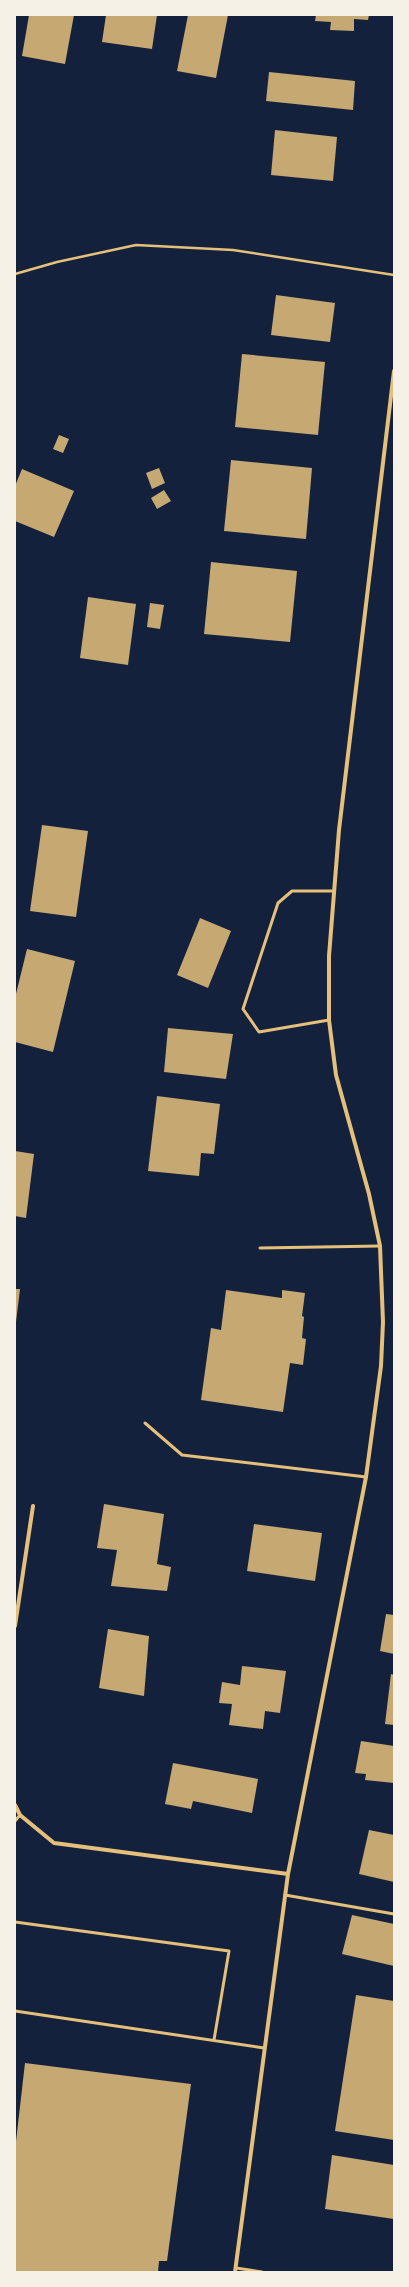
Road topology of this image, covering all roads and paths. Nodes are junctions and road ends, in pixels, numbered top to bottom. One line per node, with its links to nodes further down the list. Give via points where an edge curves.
1 (15, 274): 2 (path, via 136,245 233,250)
2 (394, 275)
3 (394, 371): 4 (street)
4 (334, 891): 5 (street, via 329,956); 5 (lane, via 292,891 278,903 243,1009 259,1032)
5 (329, 1020): 6 (street, via 336,1075 369,1194)
6 (380, 1246): 7 (lane); 9 (street, via 383,1322 381,1366)
7 (260, 1248)
8 (145, 1423): 9 (lane, via 182,1455)
9 (366, 1477): 15 (street)
10 (33, 1506): 11 (street)
11 (15, 1626)
12 (15, 1805): 13 (street)
13 (20, 1815): 14 (lane); 15 (street, via 54,1842)
14 (15, 1821)
15 (288, 1874): 16 (street)
16 (285, 1895): 17 (lane); 21 (street)
17 (394, 1914)
18 (15, 1922): 20 (lane, via 229,1951)
19 (15, 2011): 20 (lane)
20 (214, 2040): 21 (lane)
21 (264, 2048): 22 (street)
22 (236, 2270): 23 (lane)
23 (262, 2272)

